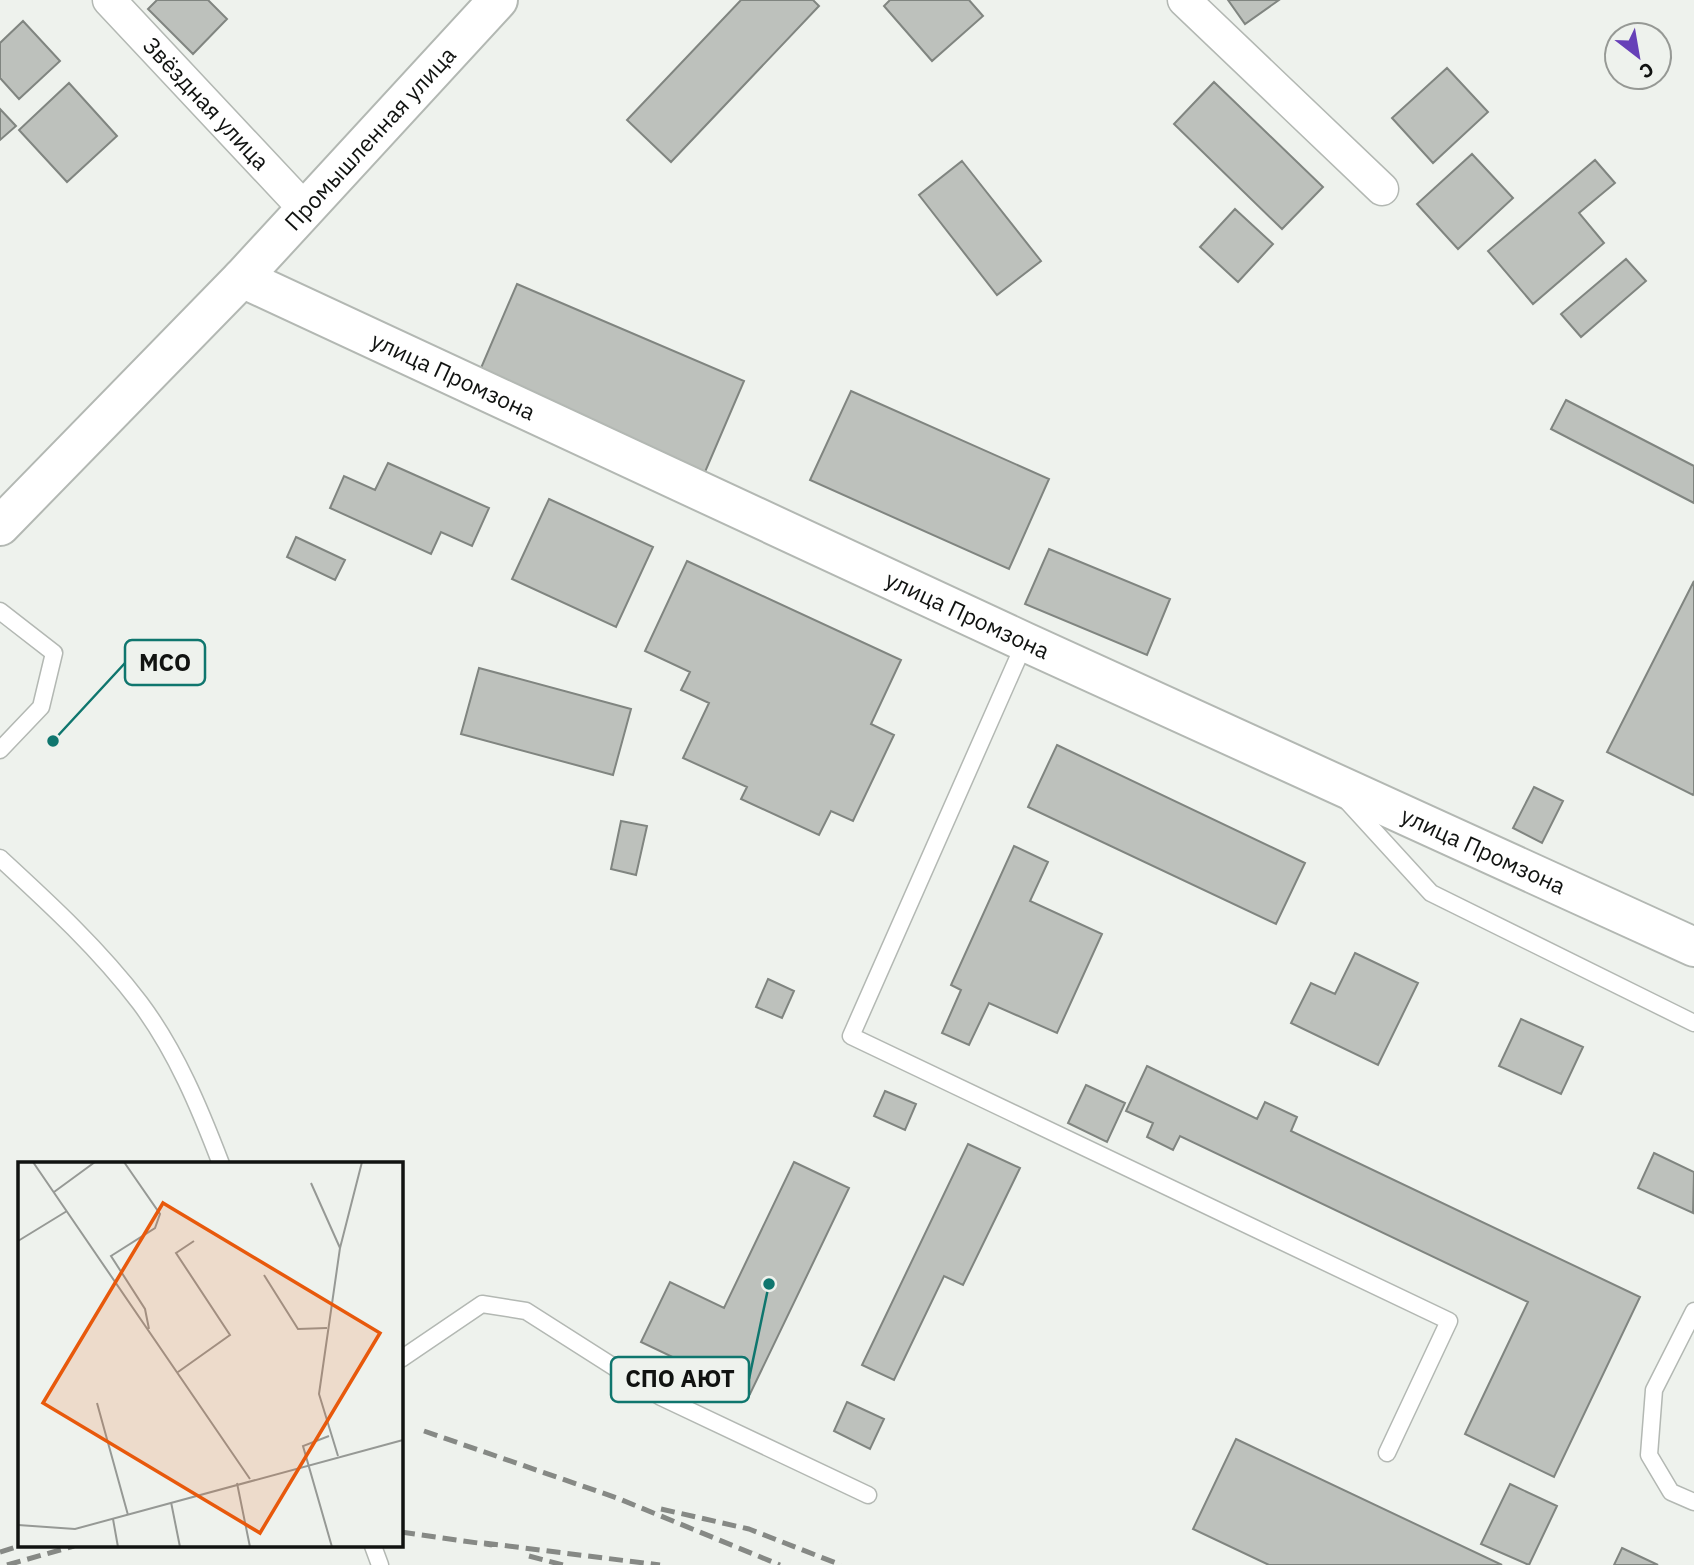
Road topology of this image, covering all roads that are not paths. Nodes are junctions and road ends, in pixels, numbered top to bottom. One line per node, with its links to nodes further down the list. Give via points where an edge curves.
1 (108, 0): 5 (street, Звёздная улица)
2 (498, 0): 5 (main road, Промышленная улица)
3 (1184, 0): 4 (street)
4 (1382, 189)
5 (304, 208): 6 (main road, Промышленная улица)
6 (242, 278): 7 (main road, Промышленная улица); 9 (main road, улица Промзона)
7 (0, 526)
8 (0, 611): 10 (lane, via 54,653 41,707)
9 (1025, 642): 11 (main road, улица Промзона); 18 (lane, via 851,1036 1449,1321)
10 (0, 750)
11 (1328, 780): 13 (main road, улица Промзона); 14 (lane, via 1431,893)
12 (0, 858): 15 (lane, via 80,932 142,1005 195,1097)
13 (1694, 947)
14 (1694, 1023)
15 (220, 1162)
16 (1694, 1311): 20 (lane, via 1654,1390 1649,1455 1671,1492)
17 (402, 1358): 19 (lane, via 482,1304 526,1311 661,1397)
18 (1387, 1452)
19 (868, 1495)
20 (1694, 1502)
21 (374, 1548): 22 (lane)
22 (380, 1565)

